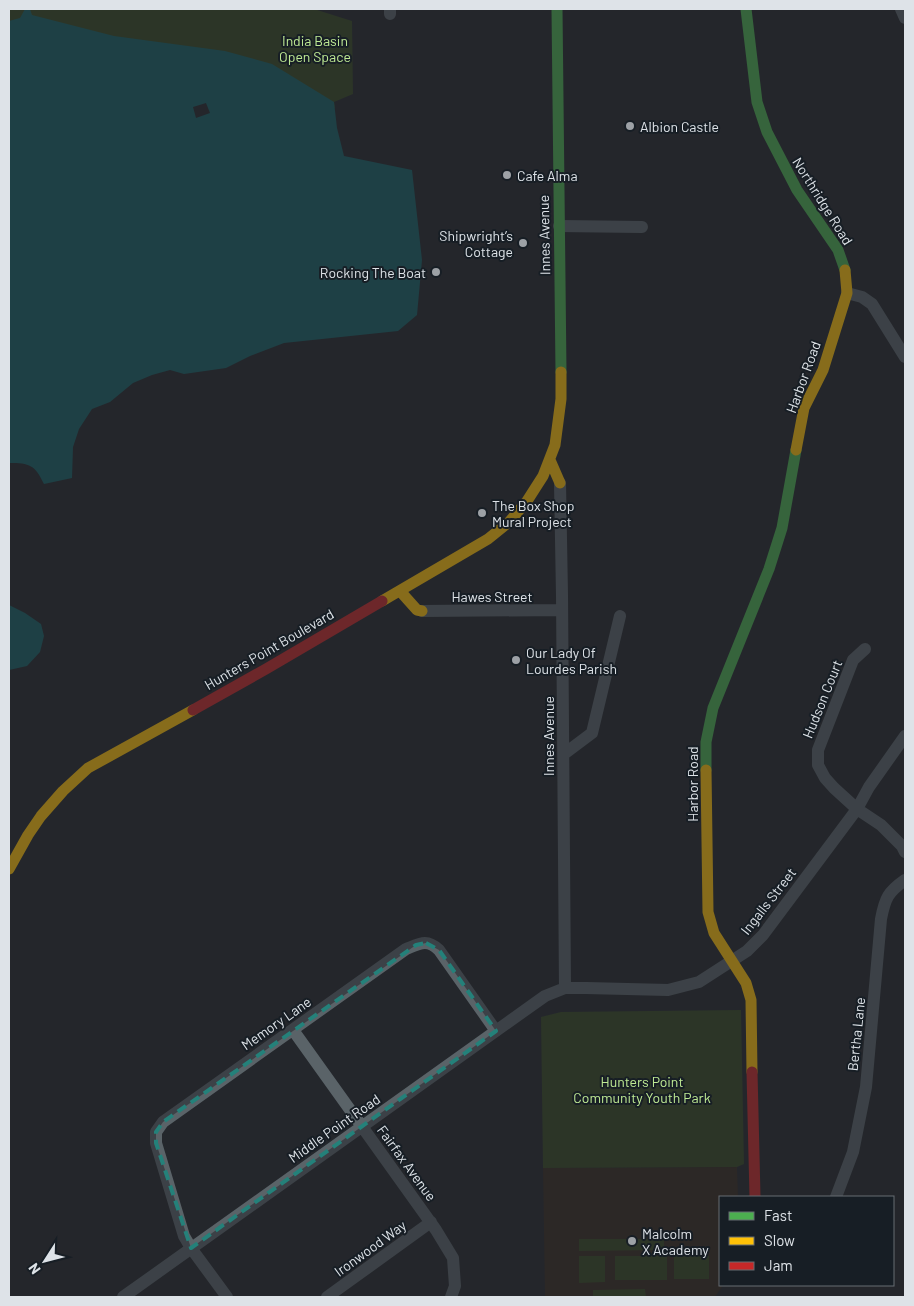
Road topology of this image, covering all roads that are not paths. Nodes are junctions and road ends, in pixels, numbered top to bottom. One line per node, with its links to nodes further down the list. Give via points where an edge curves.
1 (557, 9): 5 (street, Innes Avenue)
2 (746, 9): 7 (street, Northridge Road, via 757,102 767,132 796,190 838,250 846,273)
3 (901, 9): 4 (street)
4 (905, 18)
5 (559, 226): 6 (street); 9 (street, Innes Avenue, via 561,399)
6 (642, 227)
7 (847, 294): 8 (street, via 862,297 872,304); 22 (street, Harbor Road, via 823,370 804,408 782,528 714,708 706,742 708,912 714,933)
8 (905, 357)
9 (550, 460): 10 (street); 11 (street, Hunters Point Boulevard, via 540,482 510,522 488,539)
10 (560, 483): 12 (street, Innes Avenue)
11 (400, 591): 13 (street, via 417,610); 20 (street, Hunters Point Boulevard, via 88,768 41,816)
12 (562, 610): 13 (street, Hawes Street); 17 (street, Innes Avenue)
13 (422, 611)
14 (620, 616): 17 (street, via 592,733)
15 (866, 650): 18 (street, Hudson Court, via 853,660 818,750 818,765 825,778)
16 (905, 736): 18 (street, Ingalls Street)
17 (564, 754): 23 (street, Innes Avenue)
18 (857, 809): 19 (street, Hudson Court, via 881,825); 22 (street, Ingalls Street, via 763,935)
19 (905, 852)
20 (9, 869)
21 (905, 880): 28 (street, Bertha Lane, via 884,903 866,1087 853,1152)
22 (731, 961): 23 (street, Ingalls Street, via 699,982 668,990); 27 (street, Harbor Road, via 746,983 751,1000)
23 (565, 988): 25 (street, Middle Point Road, via 545,996)
24 (293, 1030): 25 (street, Memory Lane, via 406,949 426,943 439,950); 26 (street, Fairfax Avenue); 30 (street, Memory Lane, via 163,1122 156,1132 158,1152 184,1236)
25 (496, 1032): 26 (street, Middle Point Road)
26 (362, 1127): 29 (street, Fairfax Avenue); 30 (street, Middle Point Road)
27 (755, 1196)
28 (836, 1196)
29 (431, 1222): 33 (street, Ironwood Way); 34 (street, Fairfax Avenue, via 453,1258 456,1286)
30 (191, 1248): 31 (street, Middle Point Road); 32 (street, Memory Lane)
31 (123, 1297)
32 (227, 1297)
33 (327, 1297)
34 (451, 1297)

